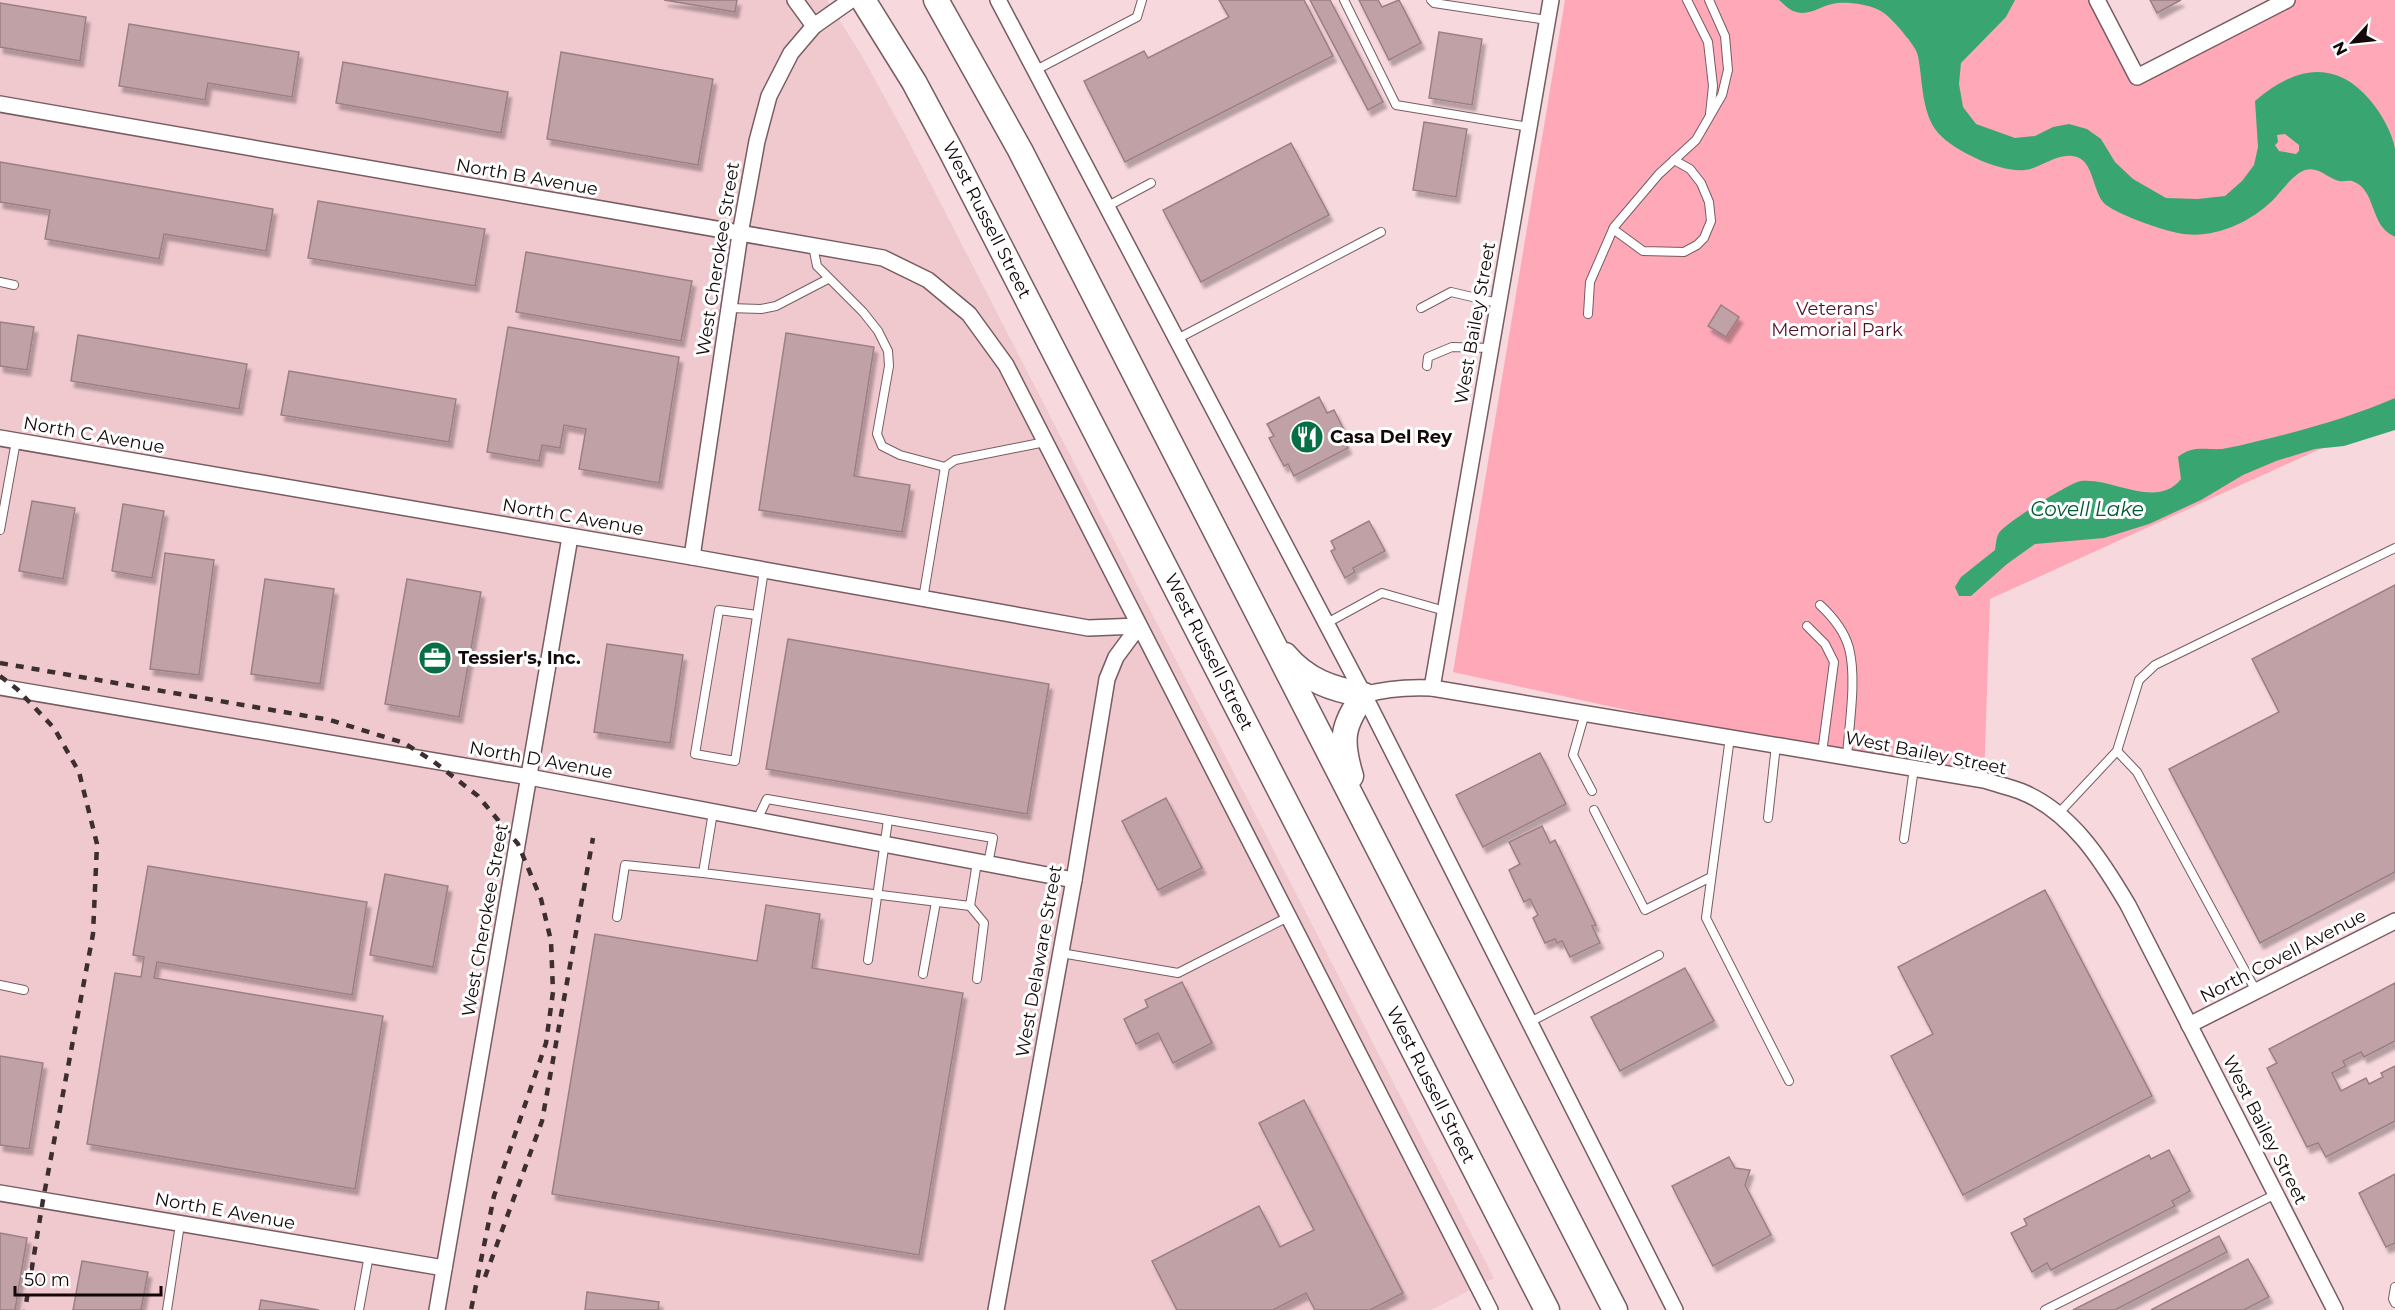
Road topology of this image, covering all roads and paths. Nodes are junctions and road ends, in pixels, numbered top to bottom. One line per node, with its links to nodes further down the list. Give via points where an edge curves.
1 (795, 0): 15 (street)
2 (851, 0): 15 (street, West Cherokee Street)
3 (863, 0): 108 (highway, West Russell Street, via 957,161)
4 (936, 0): 51 (highway, via 1020,150)
5 (998, 0): 16 (street)
6 (1142, 0): 16 (lane, via 1137,17)
7 (1344, 0): 19 (lane, via 1396,105)
8 (1431, 0): 14 (lane)
9 (1551, 0): 14 (street, West Bailey Street)
10 (1687, 0): 18 (lane, via 1708,42 1713,86)
11 (1710, 0): 18 (lane, via 1725,36 1728,70 1722,95)
12 (2097, 0): 13 (street, via 2137,77)
13 (2287, 0)
14 (1547, 20): 19 (street, West Bailey Street)
15 (814, 26): 25 (street, West Cherokee Street, via 791,54 769,96)
16 (1036, 70): 22 (street)
17 (0, 105): 25 (street, North B Avenue)
18 (1710, 115): 20 (lane, via 1696,140)
19 (1529, 127): 30 (street, West Bailey Street)
20 (1674, 160): 23 (lane); 23 (lane, via 1690,169 1709,202 1712,221 1704,238 1684,252 1644,251)
21 (1151, 183): 22 (lane)
22 (1107, 206): 34 (street)
23 (1613, 228): 33 (lane, via 1590,282)
24 (1381, 232): 34 (lane)
25 (740, 234): 26 (street, North B Avenue); 31 (street, West Cherokee Street)
26 (813, 246): 27 (lane, via 818,266); 39 (street, North B Avenue, via 883,258 928,280 969,314 1006,365)
27 (828, 279): 31 (lane, via 776,306); 40 (lane, via 863,312 888,351 877,434 882,446)
28 (0, 282): 29 (lane)
29 (15, 285)
30 (1498, 303): 32 (lane, via 1451,292); 35 (street, West Bailey Street)
31 (729, 308): 44 (street, West Cherokee Street)
32 (1421, 308)
33 (1588, 314)
34 (1177, 339): 50 (street)
35 (1491, 348): 36 (lane, via 1452,347 1428,357); 48 (street, West Bailey Street)
36 (1427, 366)
37 (0, 438): 38 (street, North C Avenue)
38 (16, 441): 41 (lane); 42 (street, North C Avenue)
39 (1045, 442): 40 (lane, via 955,460); 53 (street)
40 (945, 467): 46 (lane)
41 (0, 530)
42 (570, 537): 44 (street, North C Avenue); 64 (street, West Cherokee Street)
43 (2395, 548): 60 (lane, via 2155,665 2139,680)
44 (692, 556): 45 (street, North C Avenue)
45 (764, 570): 46 (street, North C Avenue); 49 (lane)
46 (923, 598): 53 (street, North C Avenue, via 1088,628)
47 (1820, 605): 62 (lane, via 1835,619 1849,648)
48 (1445, 611): 50 (lane, via 1382,593); 55 (street, West Bailey Street)
49 (757, 615): 49 (lane, via 735,761 695,754 719,610)
50 (1327, 623): 56 (street)
51 (1264, 626): 56 (highway, via 1287,657 1315,681 1337,690); 74 (highway)
52 (1807, 626): 61 (lane, via 1825,644 1834,662)
53 (1139, 627): 78 (street, West Delaware Street, via 1116,657 1107,678); 83 (street)
54 (0, 687): 64 (street, North D Avenue)
55 (1431, 688): 56 (street, West Bailey Street, via 1381,689); 57 (street, West Bailey Street)
56 (1364, 694): 74 (highway, via 1344,727 1344,743 1353,781); 93 (street)
57 (1585, 713): 58 (street, West Bailey Street); 65 (lane, via 1573,755)
58 (1730, 737): 59 (street, West Bailey Street); 77 (lane)
59 (1776, 745): 61 (street, West Bailey Street); 69 (lane)
60 (2117, 751): 68 (lane); 92 (lane, via 2137,772)
61 (1822, 753): 62 (street, West Bailey Street)
62 (1847, 757): 63 (street, West Bailey Street)
63 (1914, 768): 68 (street, West Bailey Street, via 1984,780 2021,792); 72 (lane)
64 (530, 777): 67 (street, North D Avenue); 100 (street, West Cherokee Street)
65 (1592, 791)
66 (1594, 810): 77 (lane, via 1645,910)
67 (713, 812): 70 (street, North D Avenue); 76 (lane)
68 (2058, 814): 94 (street, West Bailey Street, via 2076,829 2108,872)
69 (1768, 818)
70 (758, 820): 71 (lane, via 767,799); 73 (street, North D Avenue)
71 (888, 820): 73 (lane); 75 (lane, via 993,838)
72 (1904, 839)
73 (885, 845): 75 (street, North D Avenue); 79 (lane)
74 (1384, 859): 109 (highway)
75 (982, 863): 78 (street, North D Avenue); 81 (lane)
76 (703, 873): 79 (lane); 82 (lane, via 625,865)
77 (1711, 877): 95 (lane, via 1706,918)
78 (1074, 880): 85 (street, West Delaware Street)
79 (877, 895): 80 (lane); 87 (lane)
80 (936, 902): 81 (lane); 88 (lane)
81 (970, 906): 89 (lane, via 984,923)
82 (617, 917)
83 (1288, 917): 85 (lane, via 1178,973); 107 (street)
84 (2395, 921): 92 (street, North Covell Avenue)
85 (1061, 953): 106 (street, West Delaware Street)
86 (1659, 954): 93 (lane)
87 (868, 960)
88 (923, 974)
89 (977, 979)
90 (0, 986): 91 (lane)
91 (24, 990)
92 (2256, 991): 94 (street, North Covell Avenue)
93 (1530, 1022): 110 (street)
94 (2189, 1025): 97 (street, West Bailey Street)
95 (1789, 1081)
96 (0, 1193): 98 (street, North E Avenue)
97 (2276, 1194): 111 (lane); 112 (street, West Bailey Street)
98 (180, 1224): 99 (street, North E Avenue); 103 (lane)
99 (369, 1256): 100 (street, North E Avenue); 104 (lane)
100 (444, 1268): 105 (street, West Cherokee Street)
101 (2395, 1287): 102 (lane)
102 (2395, 1304)
103 (166, 1310)
104 (359, 1310)
105 (437, 1310)
106 (996, 1310)
107 (1490, 1310)
108 (1547, 1310)
109 (1615, 1310)
110 (1675, 1310)
111 (2044, 1310)
112 (2336, 1310)

